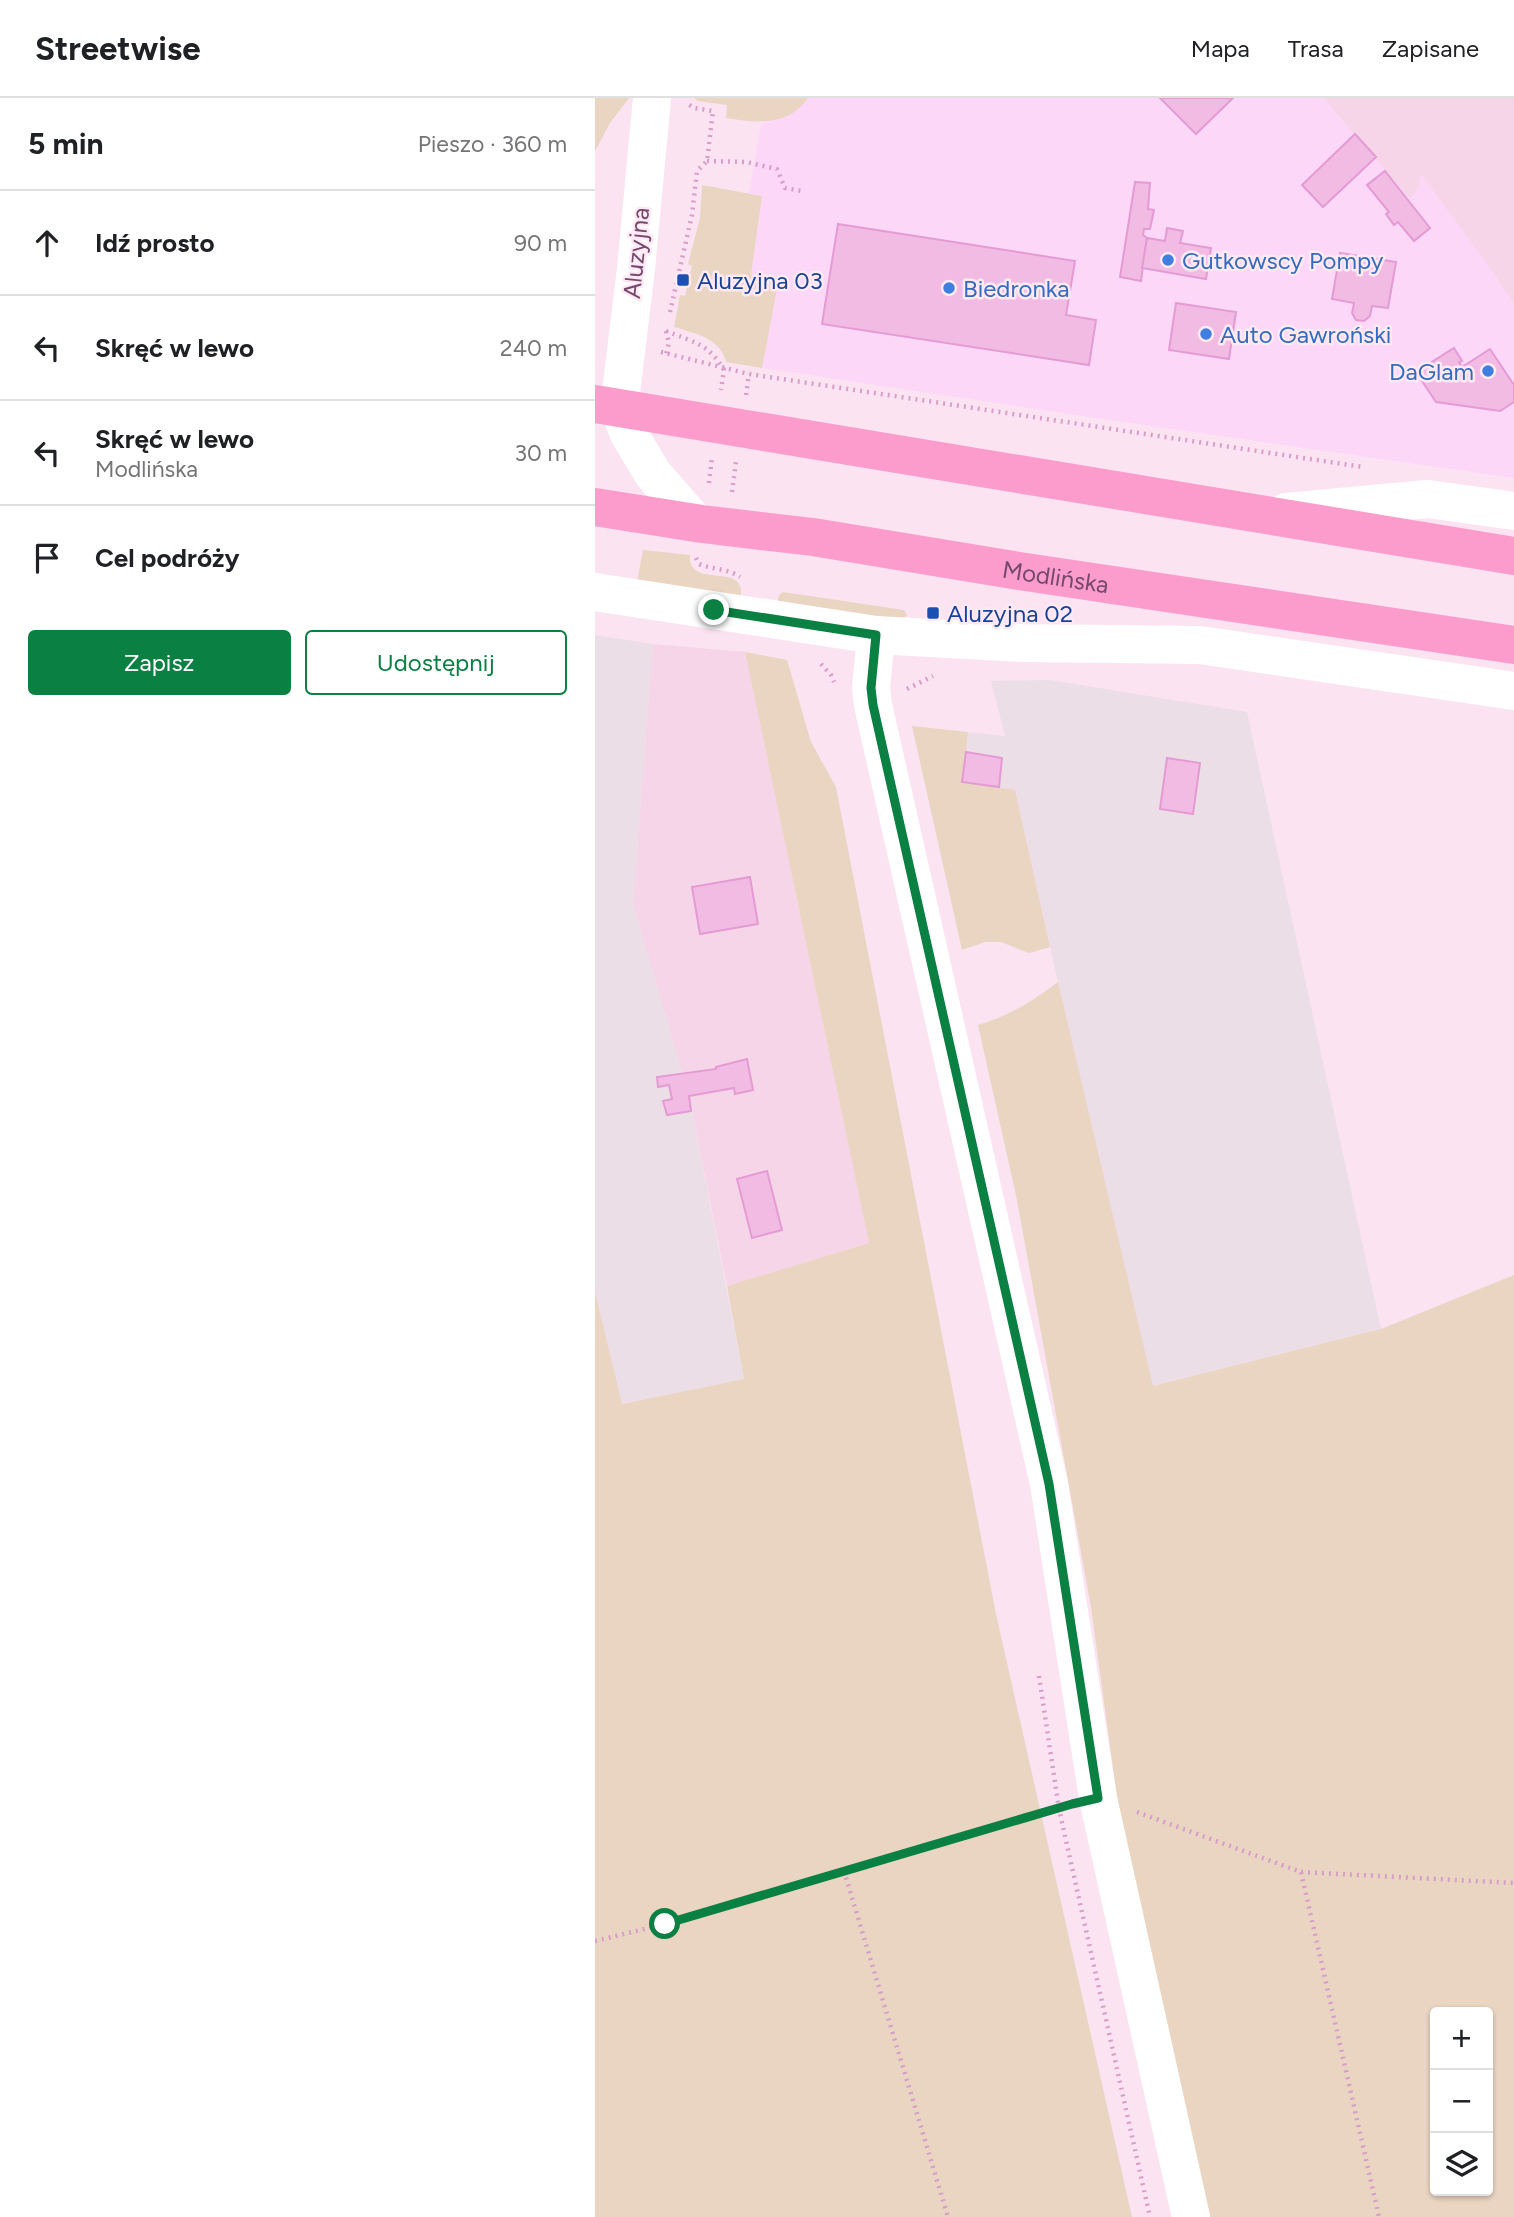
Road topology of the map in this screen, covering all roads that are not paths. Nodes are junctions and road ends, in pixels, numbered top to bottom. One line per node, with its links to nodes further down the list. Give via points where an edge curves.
1 (652, 98): 2 (street, Aluzyjna, via 636,269 625,342)
2 (607, 406): 3 (street); 5 (street, Aluzyjna, via 653,474); 7 (main road)
3 (595, 438)
4 (595, 507): 5 (main road, Modlińska)
5 (701, 509): 11 (main road, Modlińska, via 813,537)
6 (1514, 511): 7 (street, via 1428,499)
7 (1264, 514): 8 (main road)
8 (1514, 556)
9 (595, 592): 10 (street)
10 (876, 635): 12 (street, via 1200,645); 13 (street, via 873,705 1049,1484 1098,1798)
11 (1514, 645)
12 (1514, 691)
13 (1191, 2217)

